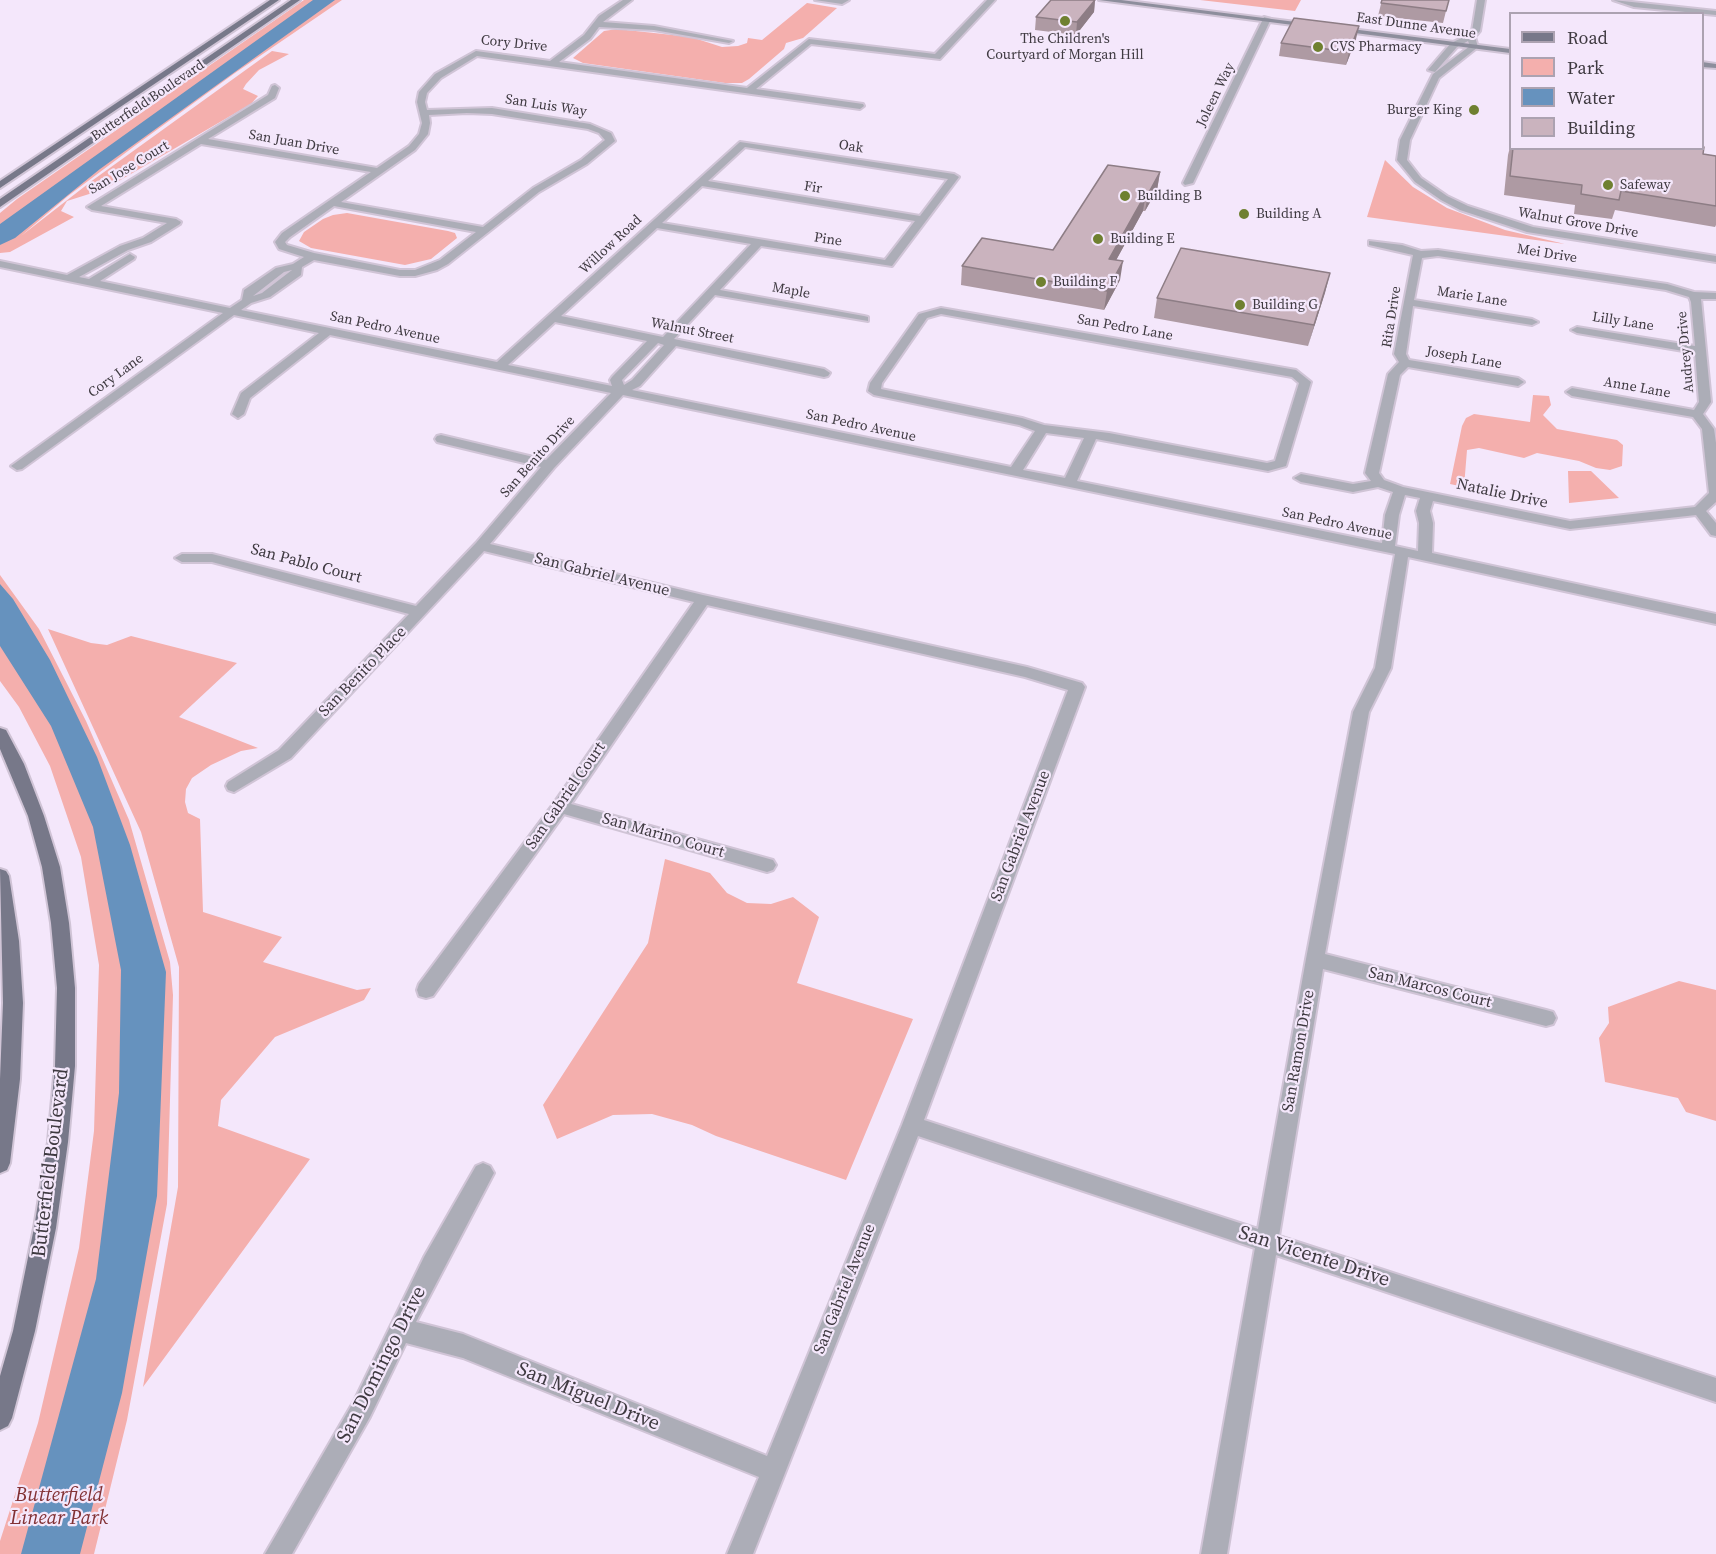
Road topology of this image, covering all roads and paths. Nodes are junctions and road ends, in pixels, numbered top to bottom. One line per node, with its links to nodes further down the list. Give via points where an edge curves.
1 (275, 0): 35 (main road, Butterfield Boulevard)
2 (296, 0): 37 (main road, Butterfield Boulevard)
3 (628, 0): 16 (street)
4 (819, 0): 5 (street)
5 (845, 0)
6 (991, 0): 26 (street, via 937,57 809,41)
7 (1103, 0): 14 (main road, East Dunne Avenue)
8 (1162, 0): 12 (main road, East Dunne Avenue)
9 (1481, 0): 17 (street, via 1476,31)
10 (1617, 0): 11 (street)
11 (1634, 6): 13 (street)
12 (1236, 9): 14 (main road); 15 (main road, East Dunne Avenue)
13 (1696, 12)
14 (1267, 19): 15 (main road); 20 (main road, East Dunne Avenue); 34 (street, Joleen Way)
15 (1347, 22): 17 (main road, East Dunne Avenue)
16 (597, 24): 18 (street, via 654,28); 23 (street, via 579,45)
17 (1471, 37): 19 (main road, East Dunne Avenue); 20 (street, Walnut Grove Drive); 21 (street)
18 (729, 41)
19 (1509, 42)
20 (1454, 45): 21 (main road, East Dunne Avenue); 24 (street, Walnut Grove Drive, via 1432,70)
21 (1474, 47): 22 (main road, East Dunne Avenue); 24 (street, Walnut Grove Drive)
22 (1509, 51)
23 (552, 63): 26 (street, Cory Drive); 28 (street, Cory Drive, via 476,53 438,76 423,92)
24 (1436, 76): 46 (street, Walnut Grove Drive, via 1405,140 1402,160 1428,188 1472,212 1531,230)
25 (275, 88): 29 (street, San Jose Court, via 272,96)
26 (747, 92): 27 (street, Cory Drive)
27 (860, 106)
28 (424, 113): 31 (street, Cory Drive, via 423,134 412,148); 40 (street, San Luis Way, via 492,111 590,127 608,135 610,141 605,146 536,190)
29 (202, 141): 31 (street, San Juan Drive); 41 (street, San Jose Court, via 92,207 176,222)
30 (743, 144): 32 (street, Oak); 33 (street, Willow Road)
31 (381, 171): 36 (street, Cory Drive)
32 (954, 177): 38 (street, Pine)
33 (700, 183): 38 (street, Fir); 39 (street, Willow Road)
34 (1188, 183)
35 (0, 185)
36 (332, 203): 40 (street); 45 (street, Cory Drive, via 280,242 289,250)
37 (0, 204)
38 (922, 219): 43 (street, Pine, via 888,264)
39 (655, 225): 43 (street, Pine); 55 (street, Willow Road)
40 (484, 230): 45 (street, San Luis Way, via 444,262 415,273)
41 (147, 240): 48 (street, San Jose Court); 49 (street, San Jose Court, via 138,251)
42 (1373, 243): 44 (street, Mei Drive)
43 (757, 244): 50 (street)
44 (1420, 254): 51 (street, Mei Drive, via 1438,253 1667,287); 53 (street, Rita Drive)
45 (312, 256): 54 (street, via 297,266 297,273 266,295)
46 (1716, 259)
47 (0, 264): 48 (street, San Pedro Avenue)
48 (69, 278): 49 (street, San Pedro Avenue)
49 (90, 283): 54 (street, San Pedro Avenue)
50 (714, 292): 56 (street, Maple); 60 (street)
51 (1693, 295): 52 (street, Mei Drive); 61 (street, Audrey Drive)
52 (1716, 296)
53 (1408, 302): 57 (street, Marie Lane); 62 (street, Rita Drive, via 1400,354)
54 (232, 311): 59 (street, San Pedro Avenue); 74 (street, Cory Lane)
55 (553, 318): 60 (street, Walnut Street); 63 (street, Willow Road)
56 (864, 319)
57 (1532, 322)
58 (1577, 330): 61 (street, Lilly Lane)
59 (328, 331): 63 (street, San Pedro Avenue); 68 (street, via 245,396)
60 (664, 341): 64 (street, Walnut Street); 66 (street, via 636,383); 66 (street, via 616,380)
61 (1701, 350): 69 (street, Audrey Drive, via 1705,402)
62 (1405, 363): 65 (street, Joseph Lane); 77 (street, Rita Drive, via 1394,374 1372,473)
63 (499, 367): 66 (street, San Pedro Avenue)
64 (824, 373)
65 (1518, 382)
66 (620, 391): 73 (street, San Benito Drive); 75 (street, San Pedro Avenue)
67 (1572, 392): 69 (street, Anne Lane)
68 (238, 414)
69 (1697, 414): 81 (street, Audrey Drive, via 1708,429 1716,494)
70 (1042, 429): 71 (street, San Pedro Lane); 71 (street, San Pedro Lane, via 874,391 876,383 923,316 941,311 1296,374 1305,382 1281,463 1268,467); 75 (street)
71 (1092, 435): 78 (street)
72 (441, 439): 73 (street)
73 (549, 465): 85 (street, San Benito Drive)
74 (17, 466)
75 (1014, 473): 78 (street, San Pedro Avenue)
76 (1301, 477): 77 (street, Natalie Drive, via 1353,488)
77 (1379, 483): 79 (street, Natalie Drive)
78 (1069, 484): 86 (street, San Pedro Avenue)
79 (1400, 490): 80 (street, Natalie Drive); 82 (street, San Ramon Drive)
80 (1428, 495): 81 (street, Natalie Drive, via 1570,525); 83 (street, via 1423,511)
81 (1699, 511): 84 (street)
82 (1392, 515): 83 (street, via 1411,514); 86 (street, San Ramon Drive)
83 (1426, 523): 87 (street)
84 (1716, 532)
85 (482, 546): 89 (street, San Gabriel Avenue); 90 (street, San Benito Place)
86 (1395, 551): 87 (street, San Pedro Avenue); 97 (street, San Ramon Drive, via 1383,668 1361,712)
87 (1425, 557): 91 (street, San Pedro Avenue)
88 (182, 558): 90 (street, San Pablo Court, via 212,558)
89 (703, 600): 94 (street, San Gabriel Court); 100 (street, San Gabriel Avenue, via 1027,672 1077,687)
90 (420, 612): 93 (street, San Benito Place, via 285,754)
91 (1716, 618)
92 (0, 734): 106 (main road, Butterfield Boulevard, via 36,816 51,867 66,988 64,1077 45,1228 24,1330)
93 (234, 786)
94 (560, 807): 95 (street, San Marino Court); 98 (street, San Gabriel Court)
95 (767, 865)
96 (0, 876): 101 (main road, via 14,1003)
97 (1315, 959): 99 (street, San Marcos Court); 103 (street, San Ramon Drive)
98 (426, 990)
99 (1546, 1018)
100 (912, 1125): 103 (street, San Vicente Drive); 107 (street, San Gabriel Avenue)
101 (0, 1163)
102 (483, 1173): 104 (street, San Domingo Drive, via 432,1265)
103 (1266, 1241): 105 (street, San Vicente Drive); 110 (street, San Ramon Drive)
104 (402, 1330): 107 (street, San Miguel Drive, via 463,1346); 108 (street, San Domingo Drive)
105 (1716, 1390)
106 (0, 1418)
107 (772, 1470): 109 (street, San Gabriel Avenue)
108 (278, 1554)
109 (740, 1554)
110 (1214, 1554)

